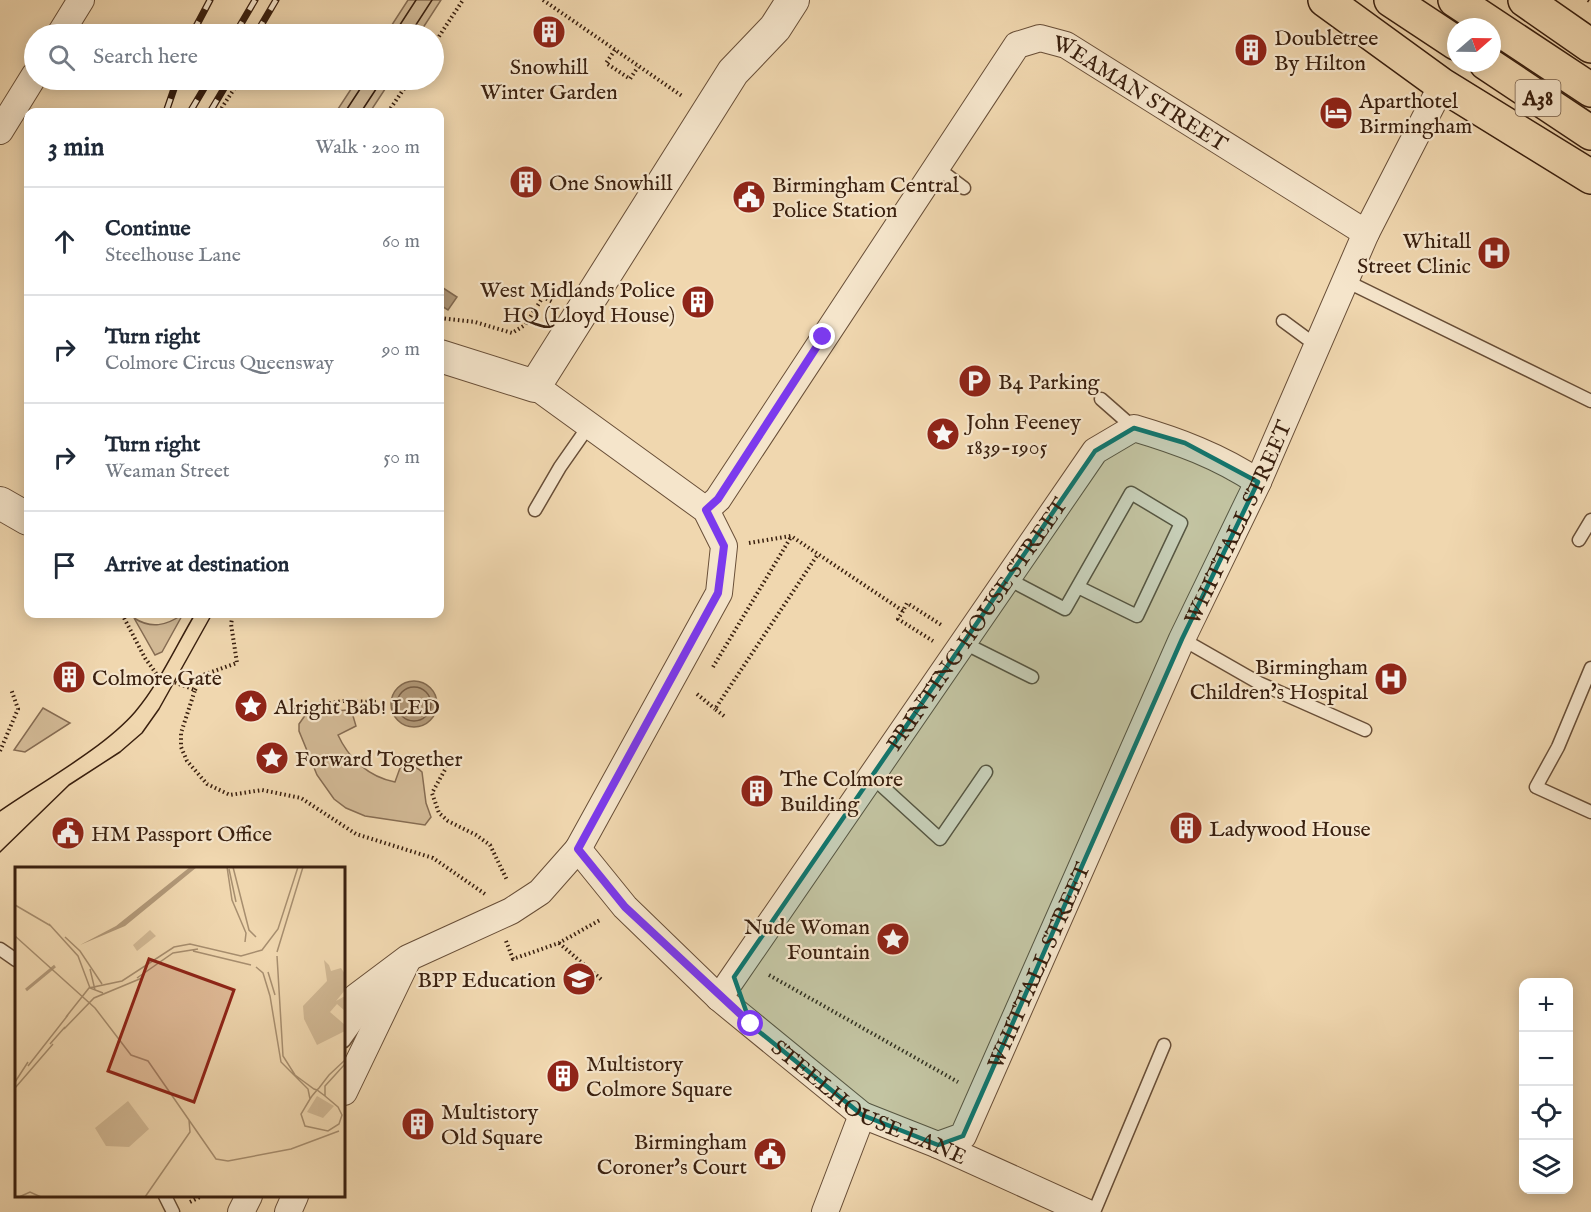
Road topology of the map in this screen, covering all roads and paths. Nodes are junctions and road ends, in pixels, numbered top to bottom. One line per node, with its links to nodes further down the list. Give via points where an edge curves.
1 (81, 0): 9 (street)
2 (463, 0): 10 (path)
3 (543, 0): 13 (path)
4 (793, 0): 23 (street, via 775,28 733,72)
5 (1325, 0): 16 (highway)
6 (1391, 0): 11 (highway)
7 (1455, 0): 20 (highway, A38)
8 (1525, 0): 12 (highway)
9 (66, 24)
10 (444, 29)
11 (1447, 37)
12 (1591, 46)
13 (615, 50): 14 (path); 14 (path, via 606,63 630,79)
14 (638, 67): 23 (path)
15 (1500, 72): 25 (highway, A38)
16 (1442, 85): 27 (highway); 29 (street, WHITTALL STREET)
17 (25, 90): 24 (street)
18 (233, 90): 21 (path)
19 (403, 90): 22 (path)
20 (1591, 90)
21 (222, 108)
22 (391, 108)
23 (708, 113): 33 (street)
24 (0, 131)
25 (1591, 133)
26 (936, 167): 28 (lane); 29 (street, WEAMAN STREET, via 1017,45 1040,38 1066,45); 46 (street, WEAMAN STREET, via 718,499)
27 (1591, 177)
28 (964, 188)
29 (1366, 233): 30 (street, WHITTALL STREET)
30 (1346, 281): 36 (street, WHITTALL STREET); 40 (lane)
31 (541, 289): 32 (path)
32 (543, 297): 33 (path); 34 (path, via 525,325 512,333 475,322)
33 (578, 316): 38 (street)
34 (444, 318)
35 (1283, 321): 36 (lane)
36 (1317, 346): 43 (street, WHITTALL STREET)
37 (444, 357): 38 (street)
38 (535, 386): 41 (street)
39 (1101, 399): 42 (lane)
40 (1591, 401)
41 (588, 427): 45 (lane); 46 (street)
42 (1134, 428): 43 (street, via 1185,443 1233,465); 53 (street, PRINTING HOUSE STREET, via 1095,451)
43 (1258, 482): 59 (street, WHITTALL STREET)
44 (0, 504): 47 (street)
45 (535, 510)
46 (706, 510): 51 (street)
47 (24, 517)
48 (1591, 520): 50 (lane)
49 (791, 536): 51 (path); 52 (path); 63 (path)
50 (1578, 540)
51 (724, 546): 78 (street, via 718,593)
52 (818, 554): 55 (path); 70 (path)
53 (1006, 578): 54 (lane, via 1065,609); 61 (street, PRINTING HOUSE STREET)
54 (1078, 587): 54 (lane, via 1131,493 1181,523 1137,616)
55 (903, 611): 58 (path, via 908,603); 60 (path, via 898,619)
56 (124, 618): 67 (path, via 158,676)
57 (232, 618): 67 (path, via 237,663 203,675)
58 (940, 625)
59 (1182, 639): 72 (lane, via 1259,683); 95 (street, WHITTALL STREET)
60 (932, 640)
61 (962, 642): 64 (lane); 76 (street, PRINTING HOUSE STREET)
62 (1591, 668): 77 (lane, via 1558,747 1536,787)
63 (708, 675)
64 (1032, 677)
65 (702, 685): 70 (path, via 696,695)
66 (10, 688): 73 (path, via 18,708)
67 (195, 690): 80 (path, via 181,733 181,747 187,761 207,784 230,795 262,790 301,798 356,834 433,858)
68 (378, 702): 69 (path, via 343,701)
69 (294, 708)
70 (715, 709): 71 (path)
71 (724, 716)
72 (1365, 730)
73 (0, 752)
74 (447, 766): 79 (path, via 432,793 439,813 490,845 509,879)
75 (986, 772): 76 (lane, via 940,839)
76 (871, 776): 87 (street, PRINTING HOUSE STREET)
77 (1591, 812)
78 (578, 849): 81 (street, STEELHOUSE LANE); 84 (street, via 540,892 511,911)
79 (504, 882)
80 (488, 896)
81 (625, 907): 82 (path); 89 (street, STEELHOUSE LANE)
82 (559, 943): 86 (path); 88 (path)
83 (0, 949): 85 (lane)
84 (408, 958): 90 (street, via 356,997); 94 (street)
85 (15, 959)
86 (513, 959)
87 (739, 969): 89 (street, PRINTING HOUSE STREET); 91 (street); 95 (path)
88 (603, 981)
89 (719, 998): 91 (street, STEELHOUSE LANE)
90 (350, 1015): 92 (lane)
91 (751, 1024): 96 (street, STEELHOUSE LANE)
92 (345, 1037)
93 (1164, 1044): 106 (lane)
94 (345, 1090)
95 (981, 1095): 97 (street, WHITTALL STREET, via 963,1136)
96 (862, 1115): 97 (street, STEELHOUSE LANE); 104 (street)
97 (938, 1145): 105 (street, STEELHOUSE LANE)
98 (166, 1197): 101 (lane)
99 (248, 1197): 102 (street)
100 (295, 1197): 103 (street)
101 (173, 1212)
102 (241, 1212)
103 (288, 1212)
104 (825, 1212)
105 (1086, 1212)
106 (1094, 1212)

